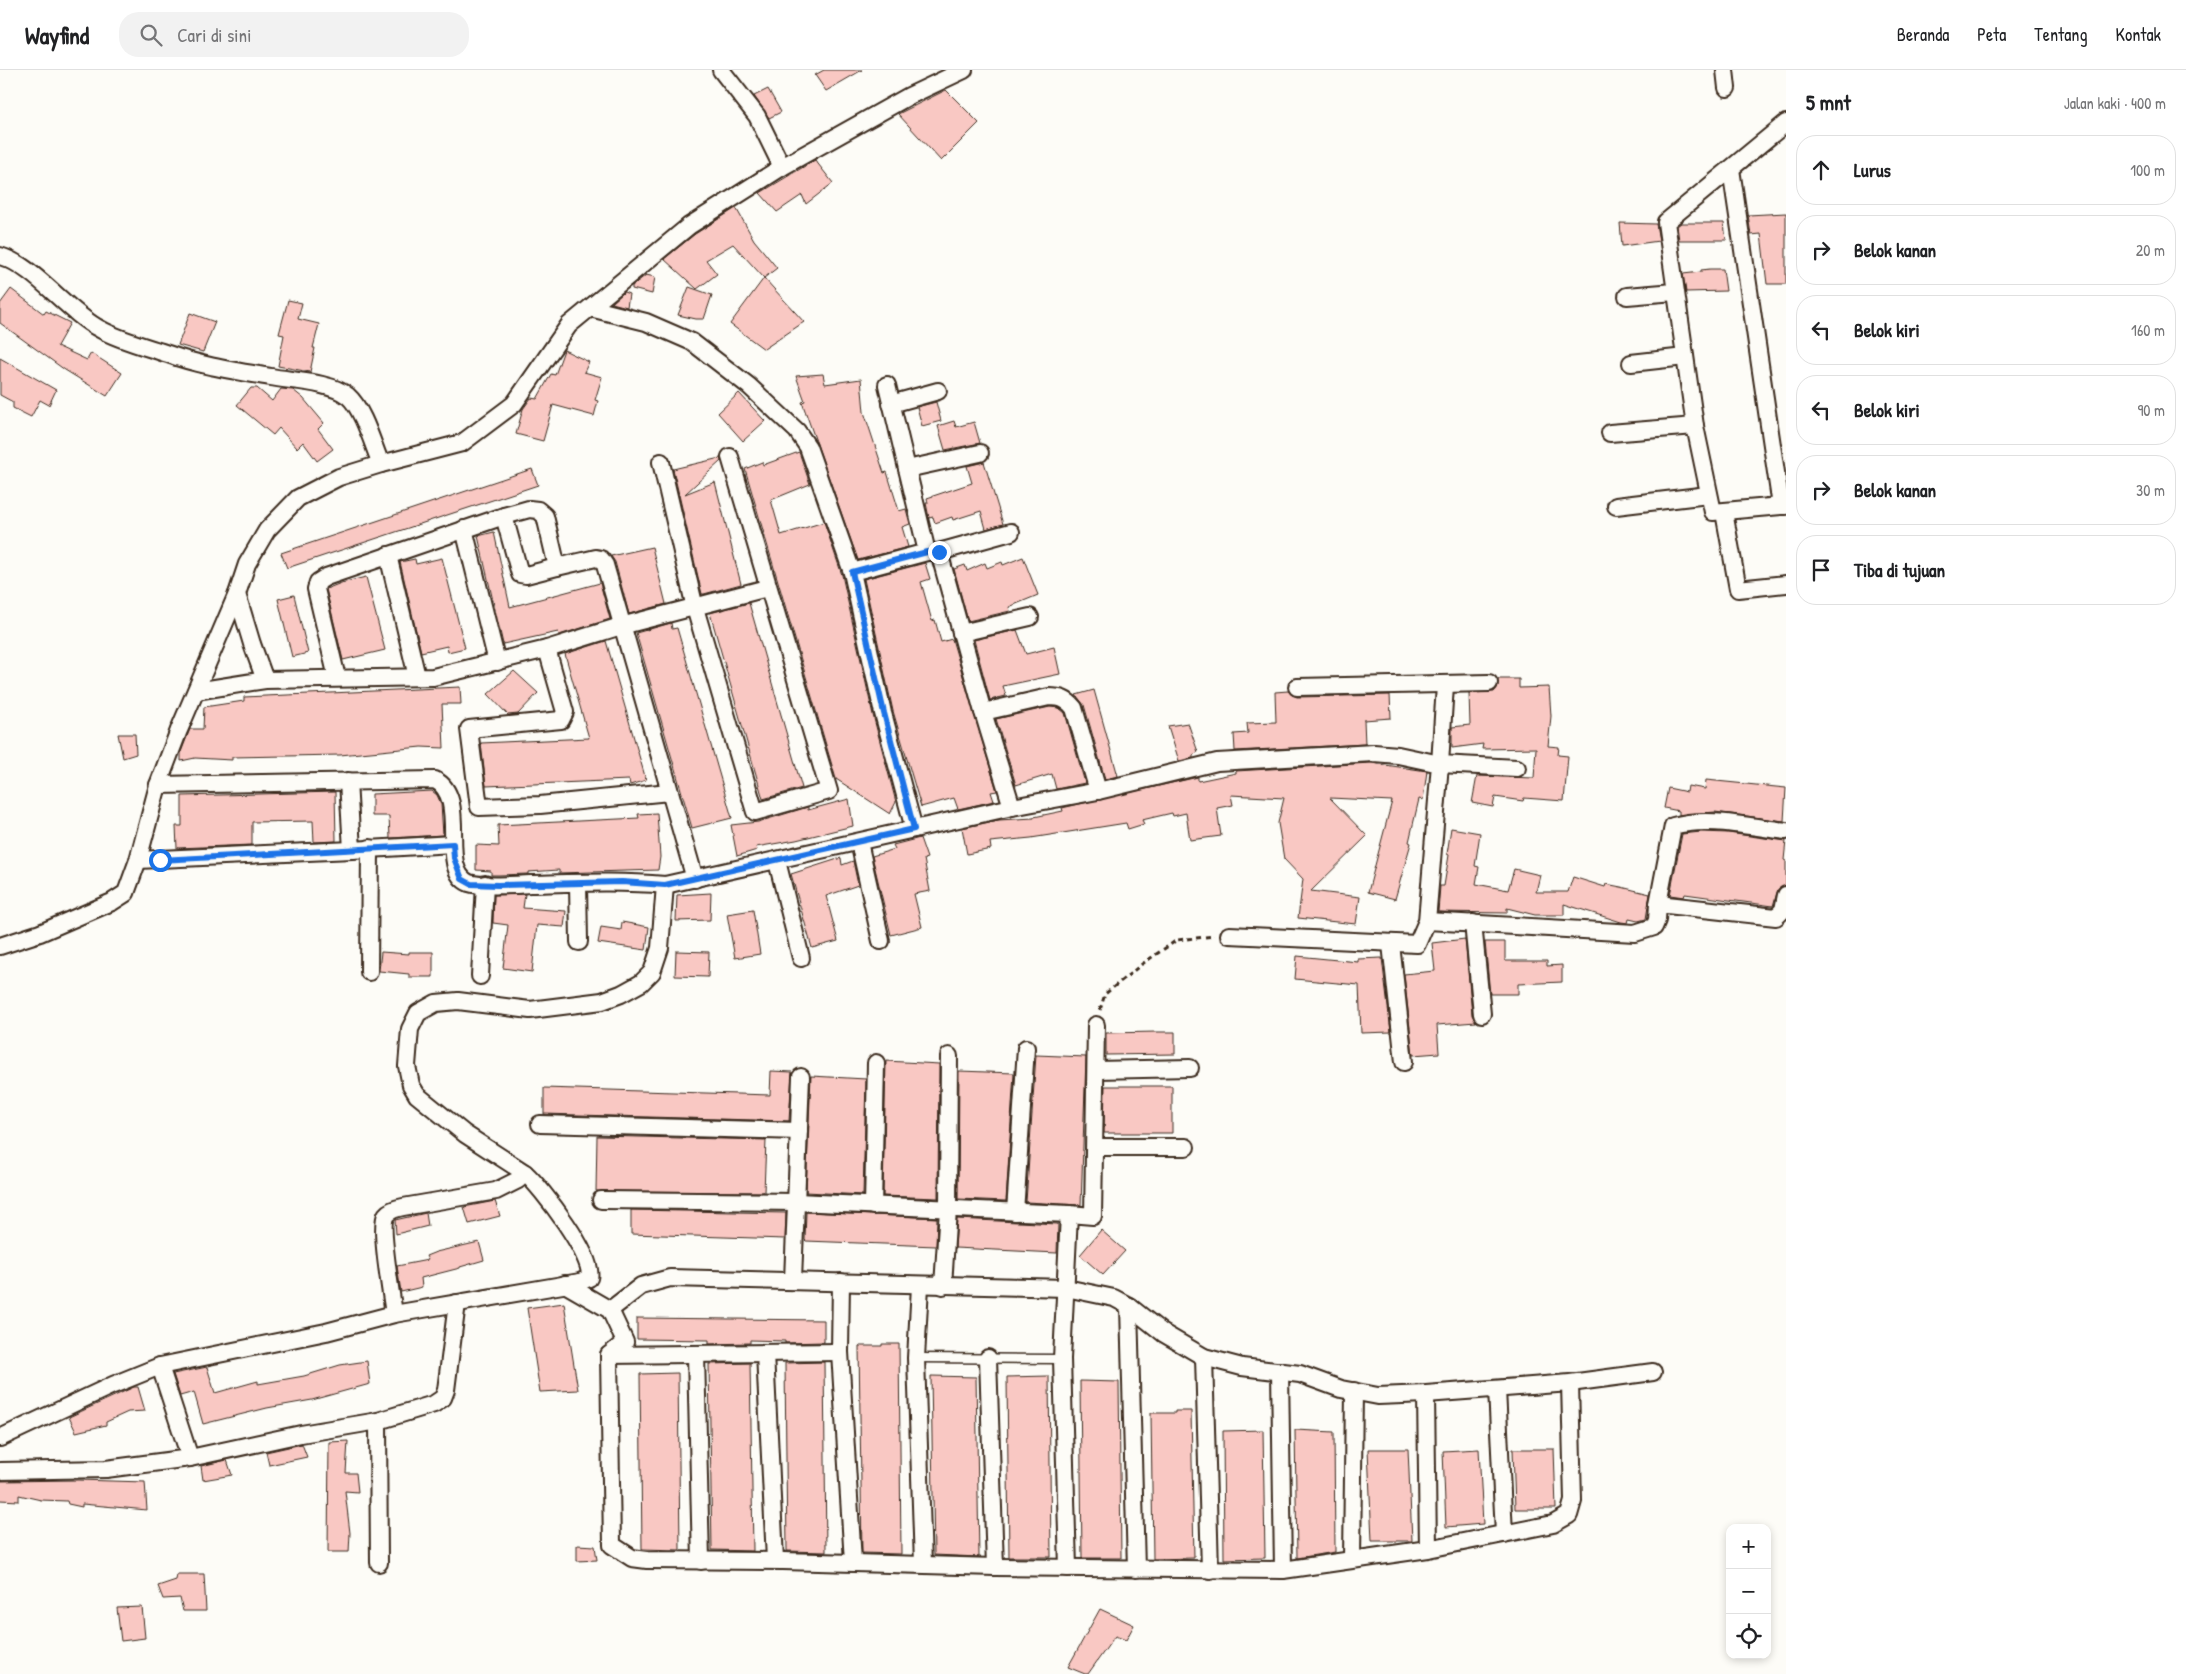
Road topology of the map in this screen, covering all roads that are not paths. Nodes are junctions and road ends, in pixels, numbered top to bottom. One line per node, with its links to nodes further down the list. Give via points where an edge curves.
1 (721, 70): 6 (street, via 757,116)
2 (964, 70): 6 (street, via 909,96)
3 (1725, 70): 4 (street)
4 (1727, 88)
5 (1786, 123): 7 (street)
6 (782, 168): 11 (street, via 689,226)
7 (1731, 169): 9 (street, via 1667,221); 26 (street)
8 (0, 256): 22 (street, via 28,272 100,329 169,355 218,368 338,391 348,397 356,408)
9 (1675, 292): 10 (street); 12 (street)
10 (1627, 296)
11 (590, 308): 22 (street, via 569,325 514,404 462,443); 34 (street, via 646,322 692,342 749,386 797,431 808,447)
12 (1685, 357): 13 (street); 17 (street)
13 (1631, 363)
14 (887, 385): 16 (street)
15 (938, 391): 16 (street)
16 (891, 404): 23 (street)
17 (1695, 426): 18 (street); 24 (street)
18 (1610, 433)
19 (980, 453): 23 (street)
20 (730, 457): 36 (street)
21 (661, 462): 38 (street)
22 (381, 464): 37 (street, via 339,477 298,498 267,530 247,564)
23 (907, 469): 31 (street)
24 (1708, 495): 25 (street); 27 (street, via 1713,512)
25 (1616, 506)
26 (1784, 506): 27 (street)
27 (1724, 512): 35 (street, via 1738,589)
28 (504, 516): 29 (street); 33 (street, via 533,508 542,512); 33 (street, via 520,574)
29 (464, 529): 32 (street); 43 (street)
30 (1011, 532): 31 (street)
31 (933, 552): 34 (street); 41 (street)
32 (388, 555): 44 (street); 45 (street, via 326,576 318,582 316,589)
33 (558, 567): 40 (street, via 601,559)
34 (852, 572): 59 (street)
35 (1786, 584)
36 (767, 588): 38 (street); 38 (street, via 829,791 791,803 755,812)
37 (237, 594): 46 (street); 50 (street)
38 (695, 608): 40 (street)
39 (1030, 617): 41 (street)
40 (621, 626): 42 (street); 57 (street)
41 (961, 633): 51 (street)
42 (547, 649): 43 (street); 57 (street, via 565,712 561,720 469,729 479,807)
43 (497, 662): 44 (street, via 433,677)
44 (417, 677): 45 (street)
45 (337, 678): 46 (street)
46 (265, 680): 50 (street)
47 (1489, 682): 48 (street)
48 (1445, 685): 49 (street); 52 (street)
49 (1297, 687)
50 (196, 691): 55 (street)
51 (983, 712): 56 (street, via 1049,697 1067,701 1074,708); 58 (street)
52 (1440, 764): 53 (street); 56 (street, via 1374,753 1217,762); 73 (street)
53 (1517, 768)
54 (348, 782): 55 (street); 62 (street, via 436,780 448,790 452,802); 64 (street)
55 (158, 785): 65 (street)
56 (1098, 791): 58 (street)
57 (669, 792): 67 (street)
58 (1012, 807): 59 (street)
59 (914, 829): 61 (street)
60 (1786, 831): 72 (street, via 1705,822 1673,826)
61 (859, 842): 66 (street); 76 (street)
62 (453, 844): 63 (street); 69 (street, via 454,858 462,879 471,884)
63 (370, 848): 64 (street); 81 (street)
64 (352, 850): 65 (street)
65 (138, 860): 79 (street, via 130,886 120,898 40,933)
66 (777, 860): 67 (street); 80 (street)
67 (695, 879): 70 (street)
68 (578, 883): 69 (street); 70 (street); 77 (street)
69 (485, 884): 82 (street)
70 (665, 885): 96 (street, via 660,948 652,972 641,983 602,1001 530,1010 458,1001 436,1004 418,1013 410,1028 407,1066 411,1085 417,1094 465,1134)
71 (1786, 895): 72 (street, via 1782,910 1776,917)
72 (1658, 904): 74 (street, via 1654,927 1635,933)
73 (1427, 921): 74 (street); 78 (street, via 1417,944)
74 (1474, 923): 83 (street)
75 (1229, 935): 78 (street)
76 (881, 940)
77 (579, 942)
78 (1391, 944): 87 (street)
79 (0, 946)
80 (800, 958)
81 (368, 972)
82 (480, 976)
83 (1482, 1014)
84 (1096, 1025): 90 (street)
85 (1026, 1048): 101 (street)
86 (949, 1056): 100 (street)
87 (1404, 1062)
88 (876, 1063): 99 (street)
89 (1190, 1068): 90 (street)
90 (1096, 1070): 94 (street)
91 (801, 1077): 93 (street)
92 (540, 1124): 93 (street)
93 (799, 1131): 98 (street)
94 (1096, 1147): 95 (street); 102 (street, via 1094,1216)
95 (1186, 1147)
96 (526, 1173): 105 (street, via 569,1227 590,1269 591,1275 587,1280); 112 (street, via 496,1191 393,1209 386,1215 386,1259)
97 (601, 1200): 98 (street)
98 (796, 1202): 99 (street); 103 (street)
99 (873, 1206): 100 (street)
100 (948, 1209): 101 (street); 107 (street)
101 (1015, 1212): 102 (street)
102 (1070, 1214): 108 (street)
103 (793, 1280): 104 (street); 111 (street, via 670,1278 641,1286)
104 (841, 1282): 106 (street); 113 (street)
105 (565, 1284): 109 (street); 111 (street)
106 (920, 1286): 107 (street); 118 (street)
107 (943, 1286): 108 (street)
108 (1066, 1288): 110 (street, via 1114,1298); 120 (street)
109 (457, 1303): 112 (street); 128 (street, via 443,1398 434,1404)
110 (1129, 1306): 117 (street, via 1163,1333); 142 (street)
111 (610, 1310): 116 (street, via 624,1342)
112 (394, 1314): 121 (street, via 326,1332)
113 (840, 1352): 114 (street); 137 (street)
114 (765, 1353): 115 (street); 134 (street)
115 (696, 1354): 116 (street); 136 (street)
116 (609, 1356): 136 (street, via 612,1545 632,1558)
117 (1204, 1357): 122 (street, via 1242,1367); 143 (street)
118 (916, 1358): 119 (lane); 139 (street)
119 (988, 1358): 120 (lane); 140 (street)
120 (1062, 1359): 141 (street)
121 (160, 1366): 129 (street); 130 (street)
122 (1280, 1371): 126 (street, via 1300,1374); 144 (street)
123 (1654, 1372): 124 (street)
124 (1570, 1383): 125 (street); 132 (street, via 1572,1509 1563,1520 1553,1524)
125 (1497, 1389): 127 (street); 132 (street)
126 (1354, 1392): 127 (street, via 1378,1396); 135 (street)
127 (1426, 1394): 133 (street)
128 (378, 1421): 130 (street); 138 (street)
129 (0, 1438)
130 (190, 1458): 131 (street, via 106,1469)
131 (0, 1471)
132 (1504, 1534): 133 (street)
133 (1428, 1549): 135 (street)
134 (776, 1560): 136 (street); 137 (street)
135 (1352, 1560): 144 (street)
136 (701, 1561)
137 (854, 1562): 139 (street)
138 (379, 1563)
139 (924, 1564): 140 (street)
140 (995, 1567): 141 (street)
141 (1068, 1568): 142 (street)
142 (1136, 1569): 143 (street)
143 (1210, 1570): 144 (street)
144 (1283, 1570)

